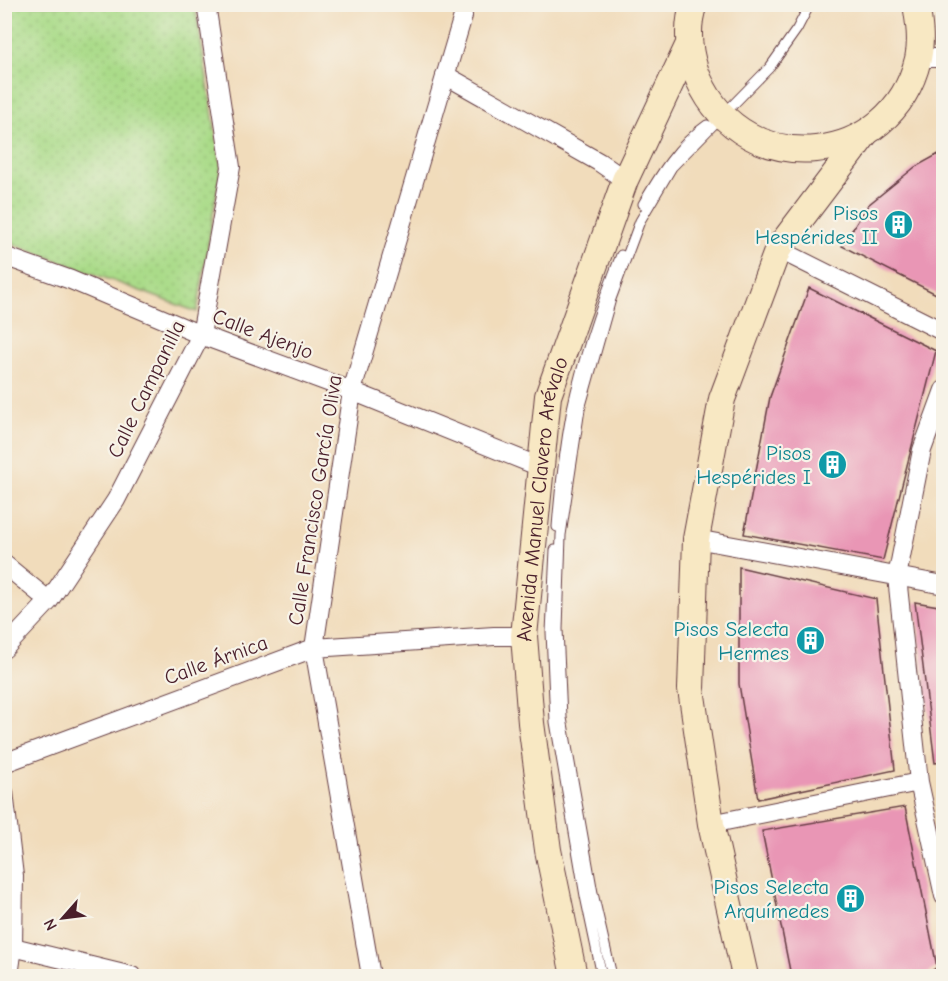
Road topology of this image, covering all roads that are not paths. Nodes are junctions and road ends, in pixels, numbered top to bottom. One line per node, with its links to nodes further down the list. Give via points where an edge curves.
1 (206, 4): 16 (street, Calle Campanilla, via 231,167)
2 (462, 4): 9 (street, Calle Francisco García Oliva, via 463,16)
3 (810, 4): 10 (lane, via 770,67)
4 (915, 4): 7 (main road, via 920,29)
5 (692, 6): 6 (main road)
6 (689, 44): 10 (main road, via 705,94); 12 (main road, Avenida Manuel Clavero Arévalo)
7 (918, 58): 8 (street); 11 (main road, via 902,97 890,114)
8 (944, 58)
9 (444, 75): 12 (street); 18 (street, Calle Francisco García Oliva)
10 (721, 115): 11 (main road, via 746,135 774,147 806,151 836,147); 39 (lane, via 696,132 667,164 636,216 603,302 573,407 562,475 552,585 555,722); 40 (lane, via 672,167 640,221 611,299 580,409 561,535 558,629 562,718)
11 (865, 134): 13 (main road)
12 (625, 180): 19 (main road, Avenida Manuel Clavero Arévalo, via 548,396)
13 (778, 249): 15 (street); 20 (main road, via 722,399)
14 (4, 256): 16 (street, Calle Ajenjo)
15 (944, 332)
16 (201, 335): 18 (street, Calle Ajenjo); 24 (street, Calle Campanilla, via 116,500)
17 (944, 390): 22 (street, via 922,450)
18 (352, 391): 19 (street, Calle Ajenjo); 26 (street, Calle Francisco García Oliva)
19 (540, 467): 25 (main road, Avenida Manuel Clavero Arévalo)
20 (696, 539): 22 (street); 31 (main road, via 691,689)
21 (4, 564): 24 (street)
22 (897, 577): 23 (street); 29 (street)
23 (944, 585)
24 (49, 601): 27 (street, Calle Campanilla)
25 (524, 636): 26 (street, Calle Árnica); 38 (main road, Avenida Manuel Clavero Arévalo, via 548,850)
26 (314, 648): 28 (street, Calle Árnica); 37 (street, Calle Francisco García Oliva)
27 (4, 649)
28 (4, 763)
29 (919, 782): 31 (street); 33 (street)
30 (4, 792): 32 (street)
31 (711, 824): 41 (main road)
32 (9, 878): 34 (street)
33 (944, 896)
34 (13, 947): 35 (street); 36 (street)
35 (9, 976)
36 (132, 976)
37 (371, 976)
38 (574, 976)
39 (602, 976)
40 (612, 976)
41 (745, 976)

